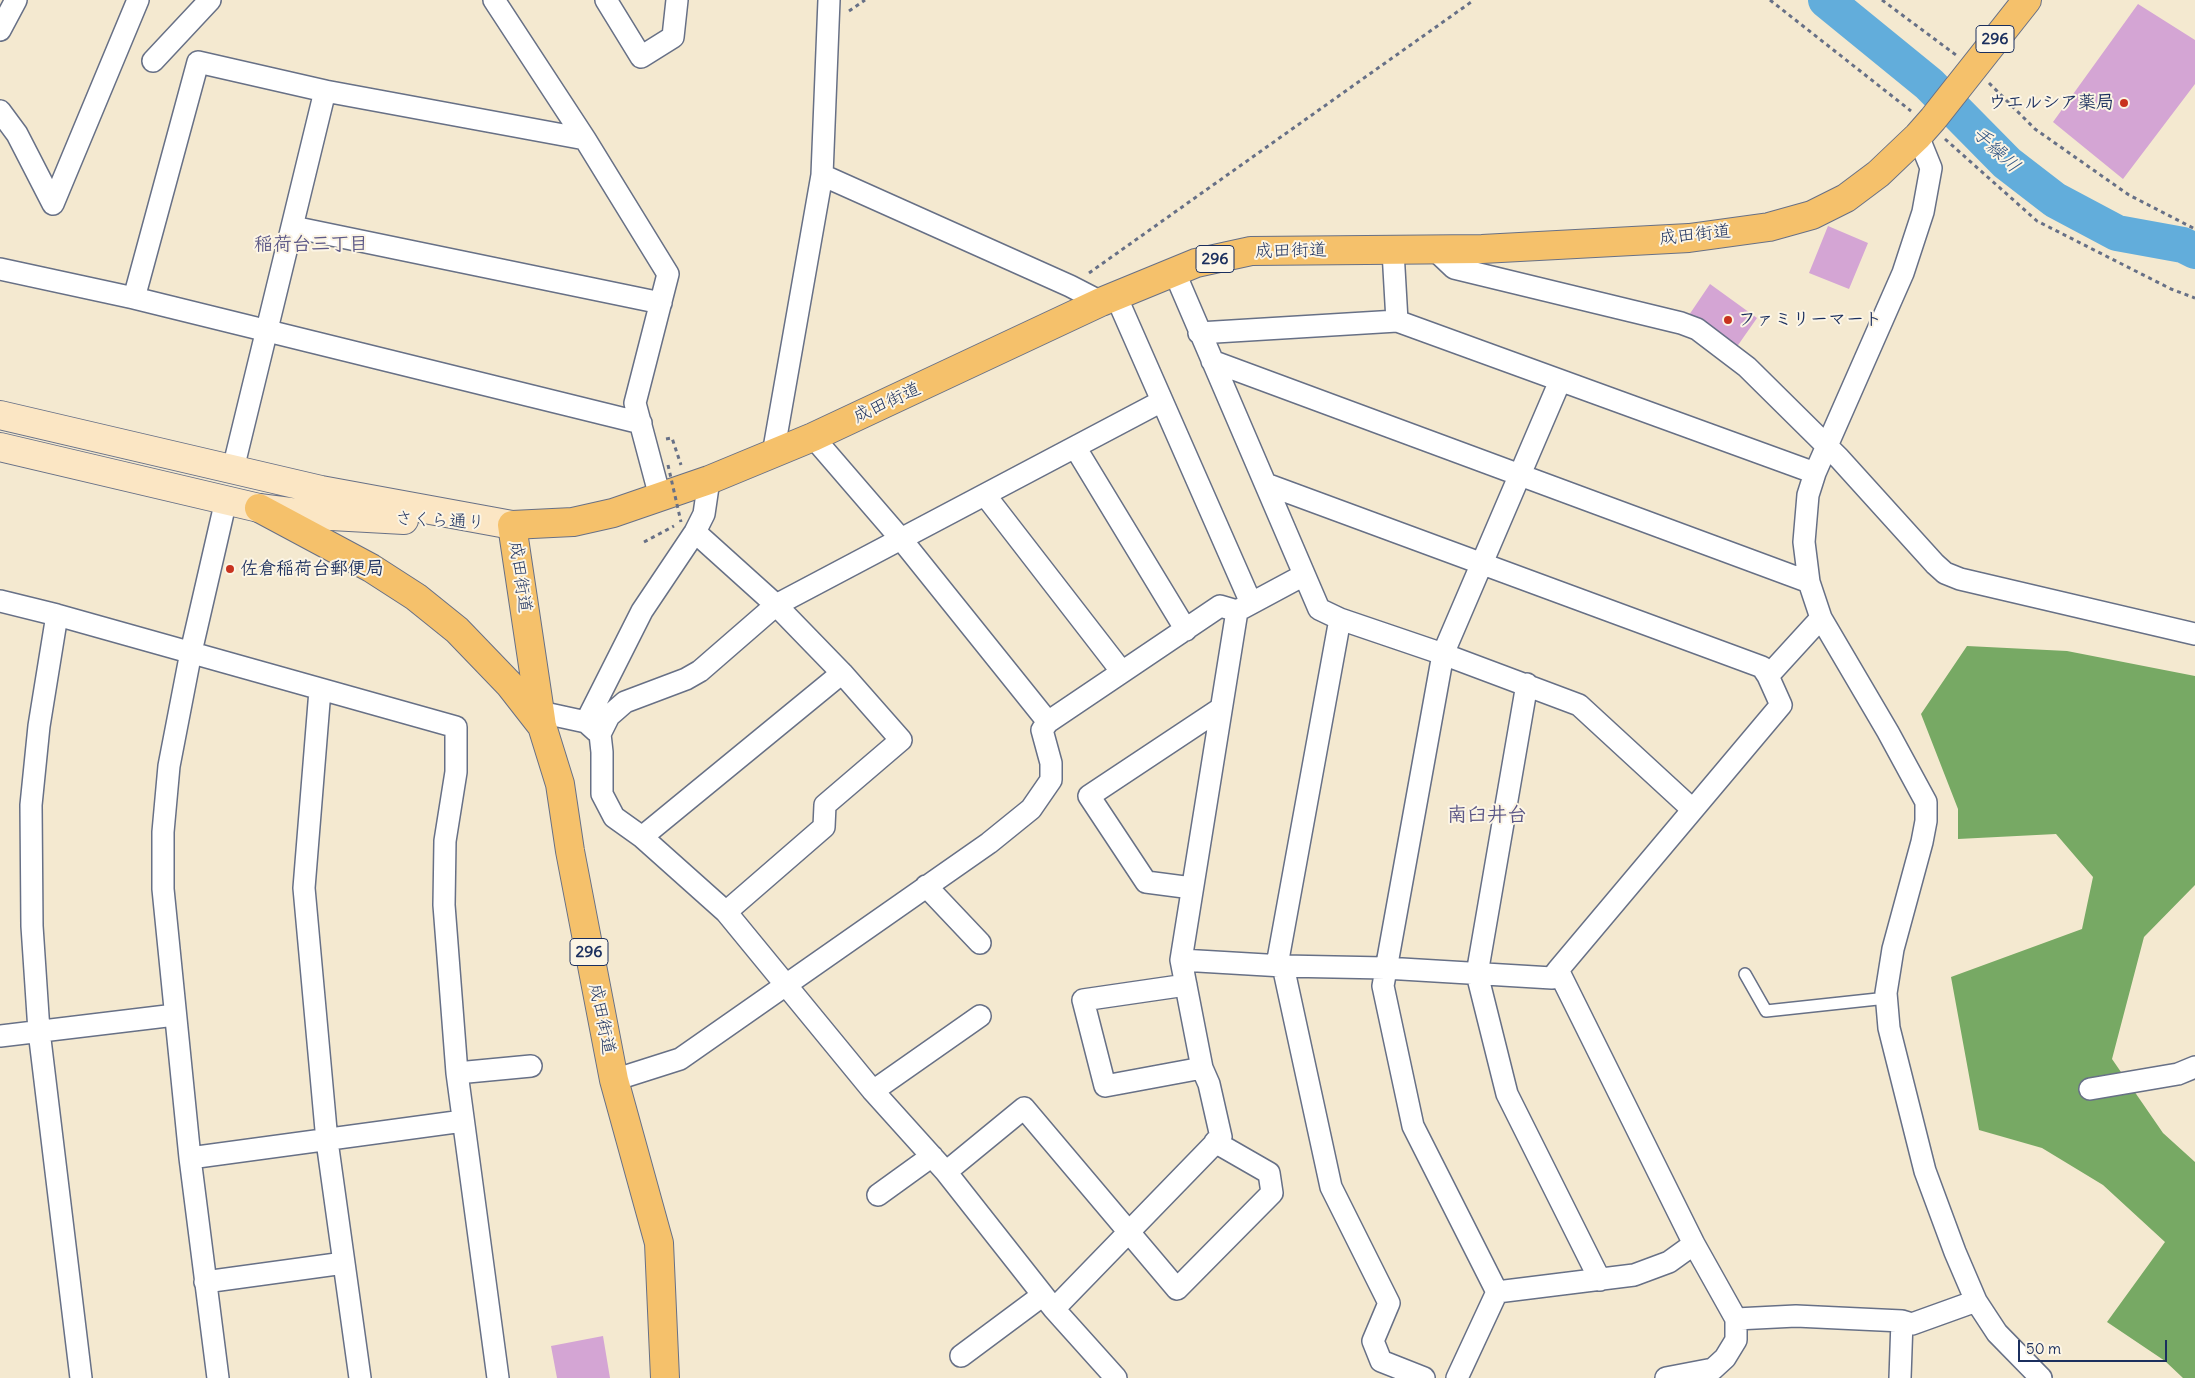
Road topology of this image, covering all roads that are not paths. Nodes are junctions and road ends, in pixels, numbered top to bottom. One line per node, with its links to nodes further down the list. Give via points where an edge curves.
1 (16, 0): 9 (street)
2 (138, 0): 12 (street, via 53,204 17,134)
3 (210, 0): 10 (street)
4 (494, 0): 14 (street)
5 (606, 0): 6 (street, via 641,57 673,37)
6 (677, 0)
7 (829, 0): 15 (street)
8 (2027, 0): 13 (highway, 成田街道 / 296)
9 (0, 30)
10 (153, 61)
11 (325, 91): 14 (street); 16 (street); 21 (street, via 198,62)
12 (0, 111)
13 (1926, 126): 17 (highway, 成田街道 / 296, via 1878,174 1846,198 1812,215 1769,227 1689,238); 35 (street, via 1932,168 1923,212 1903,273)
14 (585, 139): 23 (street, via 668,274)
15 (822, 175): 22 (street, via 1070,286); 36 (street)
16 (293, 227): 23 (street); 25 (street)
17 (1435, 250): 18 (highway, 成田街道 / 296); 35 (street, via 1454,268 1697,329 1747,367)
18 (1393, 251): 20 (highway, 成田街道 / 296, via 1251,251); 24 (street)
19 (0, 269): 21 (street)
20 (1174, 271): 22 (highway, 成田街道 / 296); 26 (street)
21 (134, 298): 25 (street)
22 (1108, 299): 29 (street); 32 (highway, 成田街道 / 296)
23 (661, 303): 31 (street, via 636,403)
24 (1397, 321): 26 (street); 28 (street)
25 (266, 331): 31 (street); 37 (street)
26 (1200, 332): 27 (street)
27 (1212, 361): 39 (street); 41 (street)
28 (1560, 382): 38 (street); 39 (street)
29 (1162, 401): 34 (street); 54 (street)
30 (0, 415): 37 (street, さくら通り)
31 (641, 423): 43 (street)
32 (813, 437): 36 (highway, 成田街道 / 296); 48 (street)
33 (0, 447): 44 (street, さくら通り)
34 (1074, 447): 42 (street); 58 (street)
35 (1828, 447): 38 (street); 59 (street, via 1946,573)
36 (773, 454): 40 (highway, 成田街道 / 296)
37 (233, 469): 46 (street, さくら通り, via 321,490)
38 (1815, 473): 51 (street, via 1808,495 1804,542)
39 (1519, 475): 49 (street); 51 (street)
40 (710, 480): 43 (highway, 成田街道 / 296); 47 (street, via 704,514)
41 (1266, 484): 49 (street); 50 (street)
42 (985, 495): 48 (street); 62 (street)
43 (660, 497): 46 (highway, 成田街道 / 296, via 573,522)
44 (226, 500): 45 (street, さくら通り); 60 (street)
45 (259, 508): 46 (street, さくら通り, via 313,515); 68 (highway, via 416,596 457,630)
46 (512, 525): 68 (highway, 成田街道 / 296)
47 (688, 527): 53 (street); 70 (street, via 642,611)
48 (901, 539): 53 (street); 69 (street)
49 (1482, 564): 61 (street); 64 (street, via 1762,667)
50 (1304, 575): 54 (street); 57 (street, via 1319,609)
51 (1809, 582): 56 (street)
52 (0, 601): 55 (street)
53 (776, 605): 63 (street); 70 (street, via 700,671 624,702)
54 (1244, 607): 58 (street, via 1220,606); 67 (street)
55 (57, 615): 60 (street); 88 (street, via 30,805 32,926)
56 (1821, 618): 64 (street); 85 (street, via 1926,802 1922,842 1893,949)
57 (1340, 619): 61 (street); 78 (street)
58 (1186, 630): 62 (street)
59 (2195, 634)
60 (191, 652): 66 (street); 86 (street, via 169,766 163,832 163,889)
61 (1442, 654): 65 (street); 79 (street)
62 (1122, 672): 69 (street)
63 (842, 673): 72 (street); 75 (street, via 902,740 824,805 824,827)
64 (1768, 676): 71 (street, via 1780,705)
65 (1527, 684): 71 (street, via 1579,705); 81 (street)
66 (320, 690): 93 (street, via 456,727 457,766 445,841 444,905); 98 (street, via 304,888)
67 (1220, 710): 74 (street); 74 (street, via 1089,796 1146,882)
68 (541, 719): 70 (street); 94 (highway, 成田街道 / 296, via 560,784)
69 (1048, 722): 73 (street, via 1042,730 1051,763 1051,780 1031,809 989,843)
70 (593, 728): 72 (street, via 602,752 602,794 614,816)
71 (1692, 809): 80 (street)
72 (642, 837): 75 (street)
73 (926, 886): 76 (street); 83 (street)
74 (1192, 888): 77 (street)
75 (726, 912): 83 (street)
76 (980, 943)
77 (1181, 960): 78 (street); 84 (street)
78 (1280, 965): 79 (street); 122 (street, via 1331,1186 1389,1303 1373,1341 1381,1361)
79 (1385, 968): 81 (street); 109 (street, via 1383,986 1413,1126)
80 (1558, 970): 81 (street, via 1552,978); 105 (street)
81 (1477, 974): 107 (street, via 1507,1094)
82 (1745, 974): 85 (lane, via 1766,1010)
83 (787, 984): 94 (street, via 680,1059); 96 (street)
84 (1186, 985): 91 (street); 91 (street, via 1083,1000 1105,1086)
85 (1887, 998): 111 (street, via 1889,1028 1925,1171)
86 (175, 1015): 88 (street); 101 (street)
87 (980, 1016): 96 (street)
88 (39, 1031): 89 (street); 116 (street)
89 (0, 1036)
90 (531, 1066): 93 (street)
91 (1202, 1068): 99 (street, via 1209,1084 1220,1137)
92 (2193, 1071): 95 (street)
93 (457, 1073): 97 (street)
94 (614, 1080): 120 (highway, 成田街道 / 296, via 659,1243)
95 (2090, 1089)
96 (873, 1091): 100 (street)
97 (463, 1121): 98 (street); 119 (street)
98 (327, 1141): 101 (street); 106 (street)
99 (1215, 1142): 104 (street); 104 (street, via 1269,1173 1272,1193 1177,1289)
100 (932, 1156): 102 (street); 103 (street)
101 (190, 1158): 108 (street)
102 (946, 1172): 104 (street, via 1024,1108); 110 (street)
103 (878, 1196)
104 (1128, 1231): 110 (street)
105 (1694, 1244): 107 (street, via 1669,1262 1634,1275); 112 (street)
106 (344, 1263): 108 (street); 118 (street)
107 (1600, 1280): 109 (street)
108 (205, 1282): 117 (street)
109 (1497, 1292): 123 (street)
110 (1048, 1302): 114 (street); 121 (street)
111 (1976, 1302): 113 (street, via 1912,1324); 126 (street, via 1997,1333)
112 (1736, 1319): 113 (street, via 1796,1316); 115 (street, via 1736,1340)
113 (1902, 1321): 125 (street)
114 (961, 1356)
115 (1715, 1373): 124 (street)
116 (81, 1378)
117 (218, 1378)
118 (360, 1378)
119 (498, 1378)
120 (665, 1378)
121 (1116, 1378)
122 (1424, 1378)
123 (1457, 1378)
124 (1666, 1378)
125 (1900, 1378)
126 (2041, 1378)

